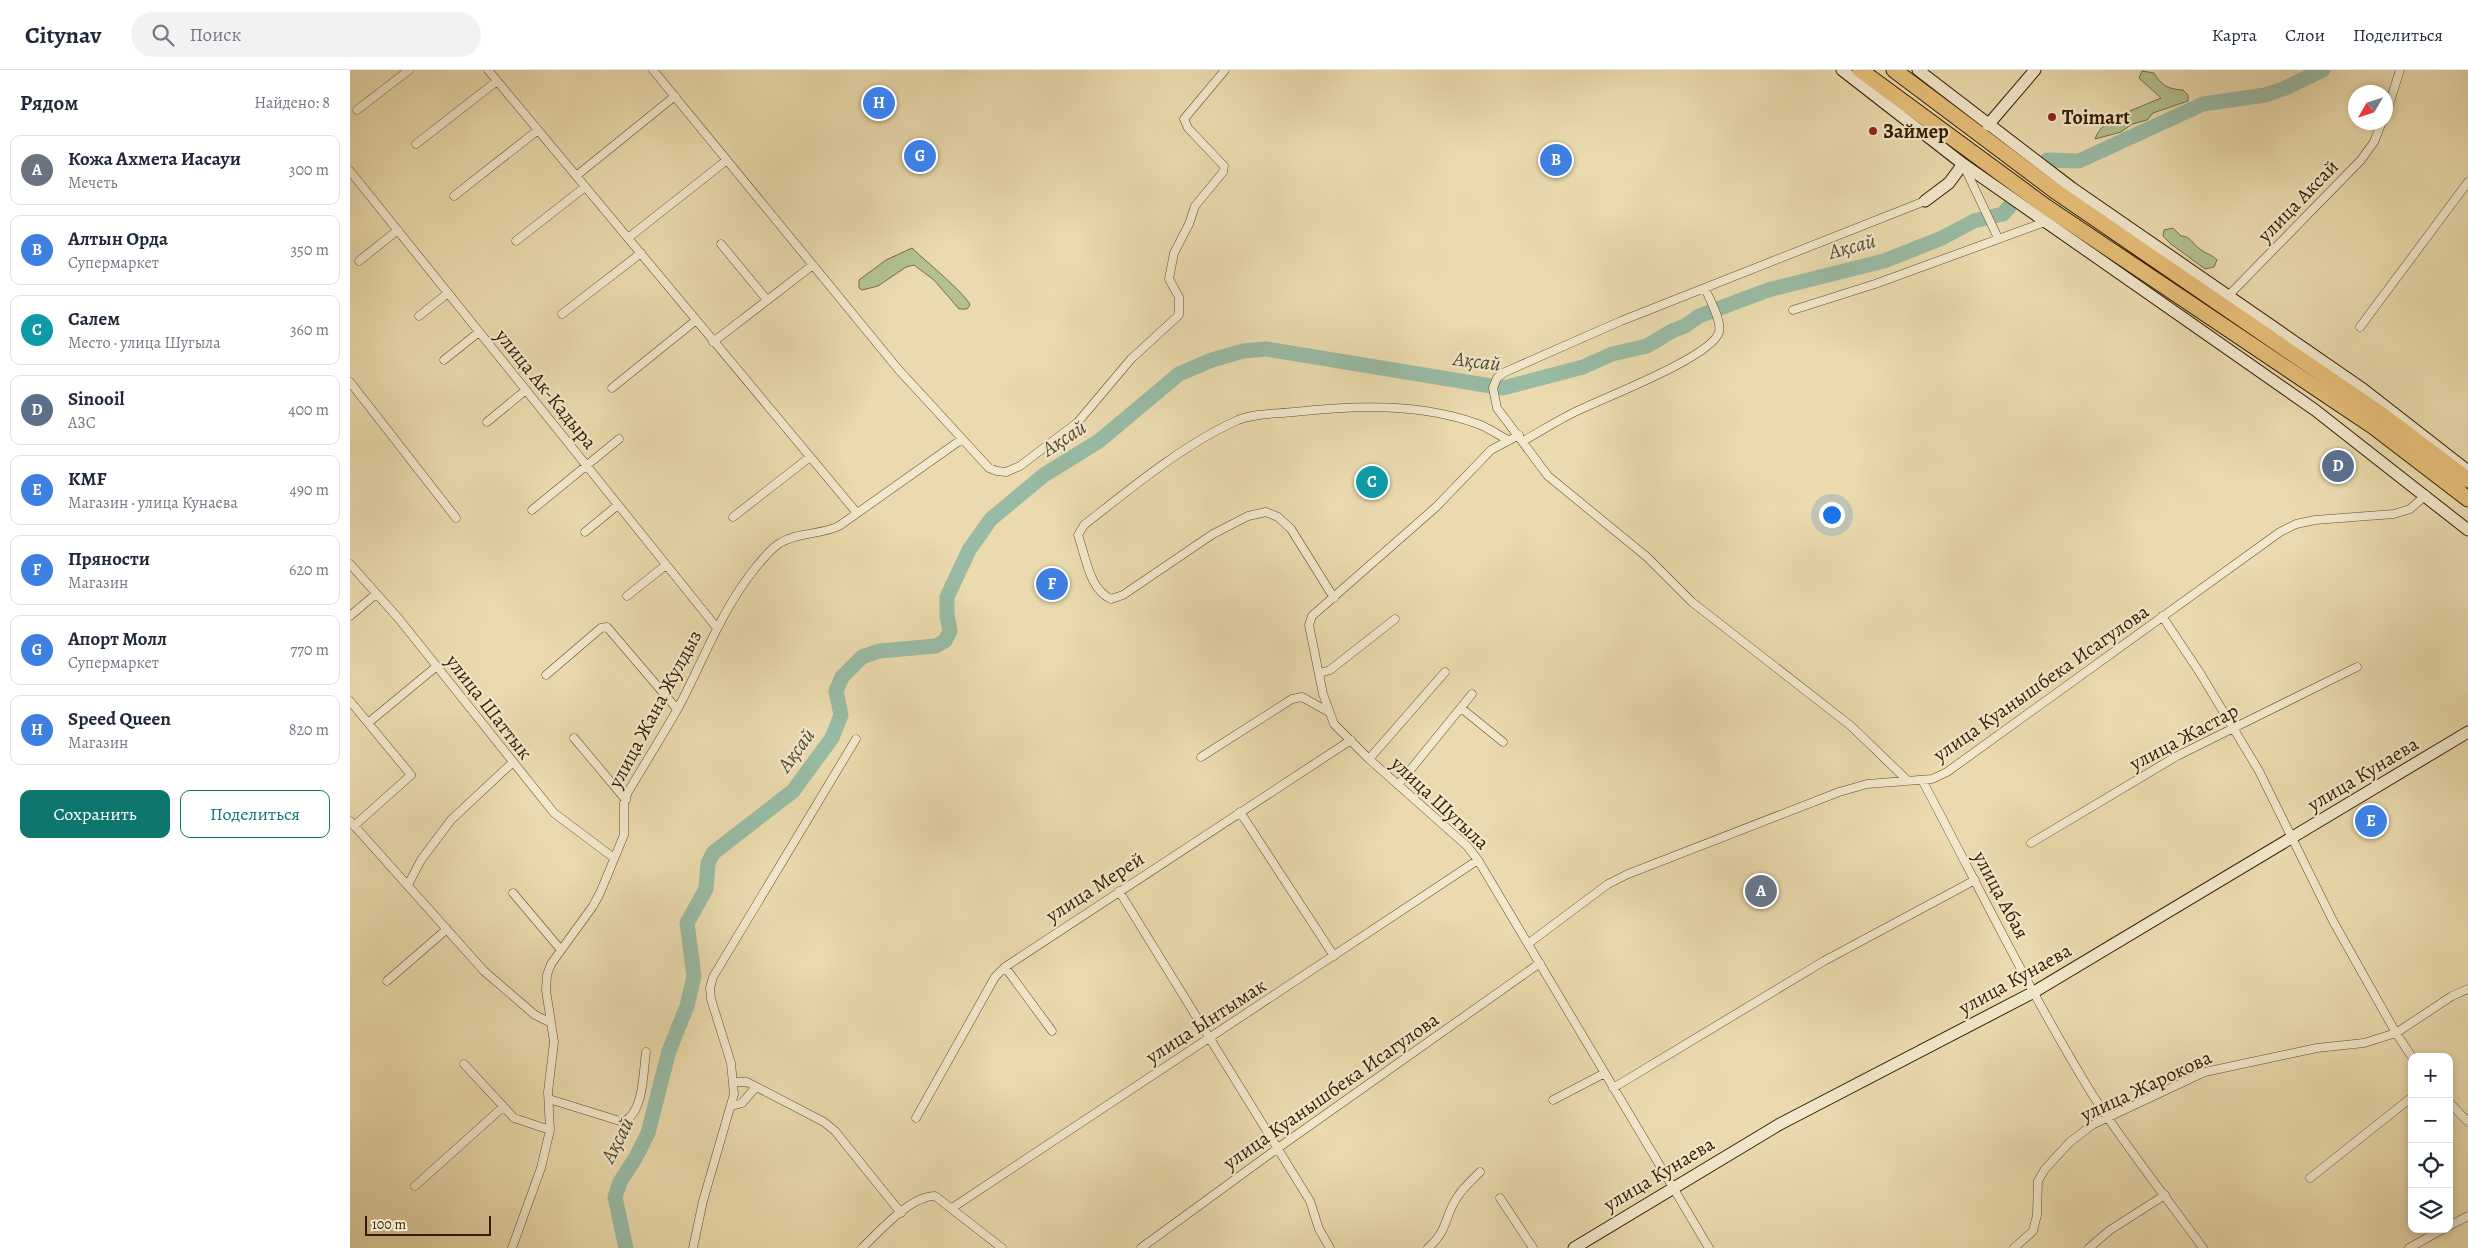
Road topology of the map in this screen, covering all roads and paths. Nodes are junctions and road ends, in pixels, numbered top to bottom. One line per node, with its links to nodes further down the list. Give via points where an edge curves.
1 (409, 70): 14 (street)
2 (488, 70): 11 (street)
3 (653, 70): 13 (street)
4 (1225, 70): 55 (street, via 1184,118 1188,128 1224,166 1223,172 1195,206 1174,253 1169,279 1179,297 1179,315 1131,359 1078,422 1020,466 996,472)
5 (1842, 70): 20 (main road)
6 (1860, 70): 27 (highway)
7 (1894, 70): 60 (highway, via 2055,191 2382,415)
8 (1918, 70): 15 (main road)
9 (2035, 70): 15 (main road)
10 (2400, 70): 12 (street)
11 (497, 81): 16 (street); 18 (street)
12 (2393, 92)
13 (675, 96): 19 (street); 22 (street)
14 (358, 110)
15 (1988, 125): 39 (main road, via 2072,188)
16 (538, 130): 22 (street); 25 (street)
17 (2379, 130): 39 (street, улица Аксай, via 2361,160)
18 (416, 144)
19 (727, 160): 30 (street); 36 (street)
20 (1963, 164): 26 (main road, via 1949,183); 27 (main road, via 2001,191); 31 (street)
21 (350, 171): 29 (street, улица Ак-Кадыра)
22 (576, 176): 24 (street)
23 (2468, 182): 45 (street)
24 (585, 187): 30 (street); 32 (street)
25 (454, 196)
26 (1925, 201): 37 (street)
27 (2038, 209): 28 (main road); 62 (highway, via 2374,427)
28 (2045, 222): 31 (street); 61 (main road, via 2315,410)
29 (398, 230): 35 (street); 38 (street, улица Ак-Кадыра)
30 (628, 238): 34 (street)
31 (1998, 238): 41 (street, via 1875,284)
32 (516, 241)
33 (721, 244): 40 (street)
34 (640, 253): 42 (street); 44 (street)
35 (359, 261)
36 (813, 265): 40 (street); 55 (street, via 898,369)
37 (1705, 288): 53 (street, улица Шугыла, via 1719,324 1719,332 1713,340 1667,371); 53 (street, via 1612,325 1497,378 1493,388 1497,408)
38 (448, 293): 43 (street); 46 (street, улица Ак-Кадыра)
39 (2228, 296): 59 (main road, via 2363,389)
40 (767, 300): 47 (street)
41 (1793, 310)
42 (562, 314)
43 (419, 316)
44 (695, 321): 47 (street); 50 (street)
45 (2360, 327)
46 (479, 332): 48 (street); 51 (street, улица Ак-Кадыра)
47 (713, 342): 57 (street)
48 (444, 360)
49 (350, 382): 67 (street)
50 (612, 388)
51 (526, 390): 52 (street); 58 (street, улица Ак-Кадыра)
52 (486, 422)
53 (1521, 438): 56 (street, улица Шугыла); 100 (street, via 1558,485 1647,557 1692,602 1851,726)
54 (619, 439): 58 (street)
55 (962, 439): 65 (street, улица Жана Жулдыз)
56 (1508, 440): 74 (street, улица Шугыла, via 1491,450 1436,507); 74 (street, via 1454,416 1415,409 1309,410 1251,416 1218,430 1150,474 1084,525 1078,536 1095,586 1111,599 1123,595 1213,534 1248,516 1266,512 1278,517 1291,529)
57 (810, 457): 65 (street); 66 (street)
58 (586, 465): 63 (street, улица Ак-Кадыра); 64 (street)
59 (2468, 471)
60 (2468, 480)
61 (2426, 495): 68 (main road); 76 (street, улица Куанышбека Исагулова, via 2410,509 2394,514 2296,524 2267,540)
62 (2468, 500)
63 (618, 505): 69 (street); 71 (street, улица Ак-Кадыра)
64 (532, 510)
65 (857, 513): 78 (street, улица Жана Жулдыз, via 827,532 790,538 769,552 750,574)
66 (733, 517)
67 (456, 518)
68 (2468, 530)
69 (585, 532)
70 (350, 564): 72 (street, улица Шаттык)
71 (666, 565): 73 (street); 78 (street, улица Ак-Кадыра)
72 (376, 594): 75 (street); 79 (street, улица Шаттык)
73 (628, 596)
74 (1334, 598): 82 (street, улица Шугыла, via 1312,616 1309,625)
75 (350, 616)
76 (2162, 616): 90 (street); 99 (street, улица Куанышбека Исагулова, via 1947,772)
77 (1395, 619): 82 (street, via 1330,670)
78 (716, 628): 87 (street, улица Жана Жулдыз)
79 (437, 666): 89 (street); 98 (street, улица Шаттык)
80 (2356, 667): 90 (street, улица Жастар)
81 (1445, 672): 97 (street)
82 (1320, 673): 88 (street, улица Шугыла)
83 (546, 675): 87 (street, via 601,628 607,627)
84 (1472, 694): 86 (street)
85 (350, 702): 89 (street)
86 (1460, 708): 95 (street); 101 (street)
87 (677, 709): 102 (street, улица Жана Жулдыз)
88 (1328, 712): 94 (street, улица Шугыла, via 1334,724); 96 (street, via 1302,697 1292,698)
89 (368, 723): 104 (street, via 411,775)
90 (2234, 729): 105 (street, via 2259,771); 106 (street, улица Жастар, via 2177,756)
91 (2468, 732): 105 (main road, улица Кунаева)
92 (574, 738): 102 (street)
93 (856, 740): 130 (street, via 713,977 711,999)
94 (1351, 740): 97 (street, улица Шугыла); 103 (street, улица Мерей)
95 (1503, 742)
96 (1201, 757)
97 (1369, 759): 101 (street, улица Шугыла)
98 (512, 763): 107 (street, улица Шаттык, via 554,813); 110 (street, via 451,820 421,860)
99 (1922, 780): 100 (street, улица Куанышбека Исагулова); 109 (street, улица Абая)
100 (1908, 781): 114 (street, улица Куанышбека Исагулова, via 1867,784 1839,792 1628,874 1608,884)
101 (1398, 785): 108 (street, улица Шугыла, via 1467,846)
102 (626, 800): 107 (street, улица Жана Жулдыз, via 624,836)
103 (1240, 812): 111 (street, улица Мерей); 116 (street)
104 (352, 824): 110 (street)
105 (2292, 839): 121 (main road, улица Кунаева); 124 (street, via 2333,921)
106 (2031, 843)
107 (614, 858): 115 (street, улица Жана Жулдыз, via 594,906)
108 (1478, 860): 114 (street, улица Шугыла); 116 (street, улица Ынтымак)
109 (1975, 880): 121 (street, улица Абая); 132 (street, via 1824,961)
110 (408, 885): 113 (street)
111 (1118, 891): 118 (street, улица Мерей); 125 (street)
112 (513, 893): 115 (street)
113 (447, 929): 119 (street); 122 (street, via 505,990 535,1015)
114 (1529, 944): 117 (street, улица Шугыла)
115 (560, 950): 122 (street, улица Жана Жулдыз, via 547,975)
116 (1334, 956): 125 (street, улица Ынтымак)
117 (1540, 963): 129 (street, улица Шугыла); 143 (street, улица Куанышбека Исагулова)
118 (1005, 966): 123 (street); 140 (street, улица Мерей, via 995,978)
119 (388, 981)
120 (2468, 988): 124 (street, улица Жарокова)
121 (2034, 992): 139 (street, улица Абая); 147 (main road, улица Кунаева, via 1780,1124)
122 (551, 1023): 134 (street, улица Жана Жулдыз, via 554,1042)
123 (1052, 1031)
124 (2396, 1033): 127 (street); 139 (street, улица Жарокова, via 2364,1043 2307,1050 2204,1072)
125 (1209, 1038): 143 (street); 150 (street, улица Ынтымак)
126 (646, 1052): 134 (street, via 637,1107 631,1119 623,1122)
127 (2409, 1053)
128 (464, 1064): 138 (street)
129 (1605, 1074): 132 (street, улица Шугыла); 135 (street)
130 (734, 1082): 131 (street, via 747,1082); 136 (street)
131 (756, 1087): 136 (street, via 742,1103); 151 (street, via 824,1122 835,1131)
132 (1613, 1088): 147 (street, улица Шугыла)
133 (2411, 1098): 145 (street)
134 (549, 1099): 142 (street, улица Жана Жулдыз)
135 (1553, 1100)
136 (732, 1106): 156 (street, via 703,1201)
137 (2453, 1106): 141 (street)
138 (503, 1107): 142 (street, via 523,1123); 146 (street)
139 (2107, 1117): 148 (street, улица Абая); 165 (street, улица Жарокова, via 2070,1142 2045,1169 2038,1181 2033,1231)
140 (916, 1118)
141 (2468, 1122)
142 (550, 1130): 155 (street, улица Жана Жулдыз, via 541,1168)
143 (1278, 1148): 159 (street, улица Куанышбека Исагулова); 160 (street, via 1310,1201 1319,1230)
144 (1480, 1172): 161 (street, via 1458,1195 1444,1230)
145 (2310, 1178)
146 (415, 1186)
147 (1672, 1187): 163 (main road, улица Кунаева); 164 (street, улица Шугыла)
148 (2165, 1194): 166 (street, via 2110,1230); 167 (street, улица Абая)
149 (1500, 1198): 162 (street)
150 (952, 1208): 151 (street, via 935,1196 925,1196); 158 (street)
151 (901, 1213): 157 (street)
152 (2468, 1216): 153 (street)
153 (2453, 1224)
154 (2436, 1233): 168 (street)
155 (512, 1248)
156 (693, 1248)
157 (862, 1248)
158 (1002, 1248)
159 (1141, 1248)
160 (1330, 1248)
161 (1428, 1248)
162 (1533, 1248)
163 (1574, 1248)
164 (1709, 1248)
165 (2014, 1248)
166 (2089, 1248)
167 (2203, 1248)
168 (2409, 1248)

